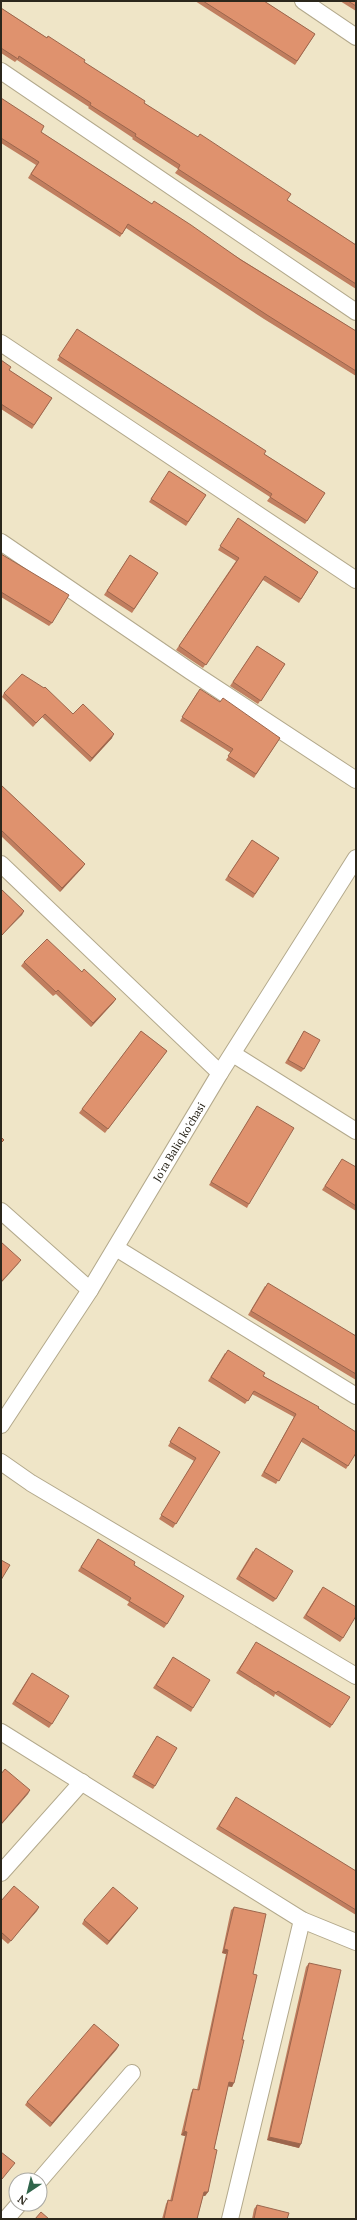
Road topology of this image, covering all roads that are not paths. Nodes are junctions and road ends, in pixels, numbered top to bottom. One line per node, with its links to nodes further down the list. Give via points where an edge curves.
1 (303, 1): 2 (street)
2 (356, 36)
3 (1, 71): 4 (street)
4 (356, 312)
5 (1, 343): 7 (street)
6 (1, 542): 8 (street)
7 (356, 580)
8 (356, 780)
9 (356, 858): 11 (street, Jo'ra Baliq ko'chasi)
10 (1, 864): 12 (street)
11 (233, 1054): 12 (street, Jo'ra Baliq ko'chasi); 13 (street)
12 (220, 1073): 15 (street, Jo'ra Baliq ko'chasi)
13 (356, 1131)
14 (1, 1211): 16 (street)
15 (116, 1248): 16 (street, Jo'ra Baliq ko'chasi); 17 (street)
16 (90, 1290): 18 (street, Jo'ra Baliq ko'chasi)
17 (356, 1396)
18 (1, 1425)
19 (1, 1462): 20 (street, via 31,1483)
20 (356, 1676)
21 (1, 1732): 22 (street)
22 (82, 1782): 23 (street); 24 (street)
23 (1, 1873)
24 (302, 1920): 25 (street); 28 (street)
25 (356, 1942)
26 (132, 2072): 27 (street)
27 (47, 2172)
28 (230, 2219)

